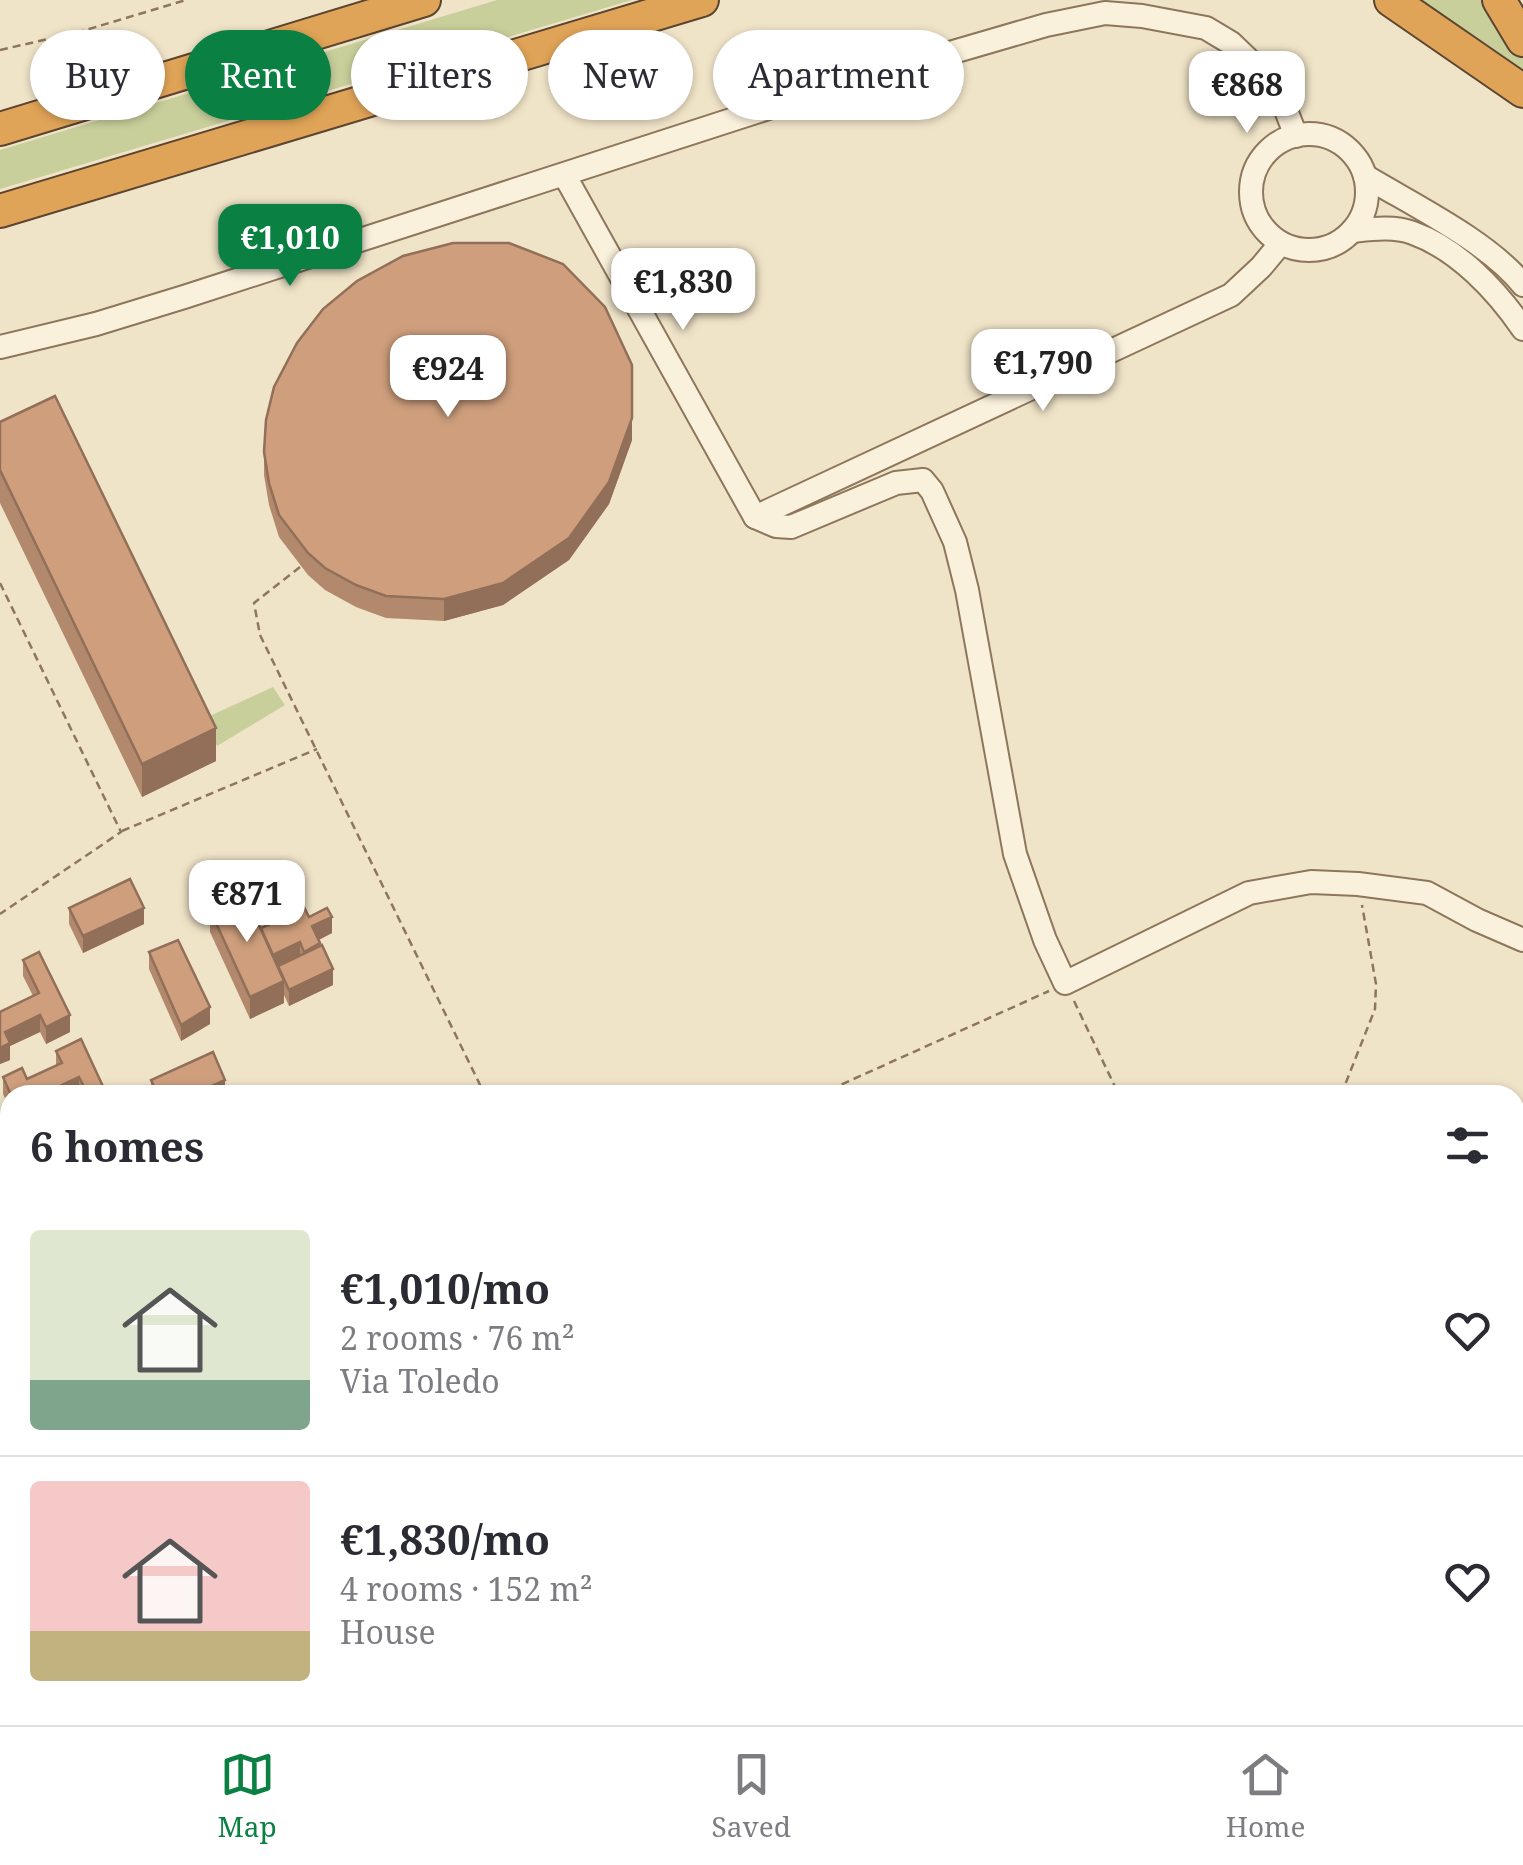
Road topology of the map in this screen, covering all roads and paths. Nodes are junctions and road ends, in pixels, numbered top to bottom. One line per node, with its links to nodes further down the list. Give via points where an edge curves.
1 (186, 0): 7 (path)
2 (424, 0): 8 (highway)
3 (702, 0): 17 (highway)
4 (1391, 0): 9 (highway)
5 (1499, 0): 6 (highway)
6 (1523, 40)
7 (0, 50)
8 (165, 79)
9 (1516, 88)
10 (30, 108): 11 (highway)
11 (0, 113)
12 (30, 120): 13 (highway)
13 (0, 129)
14 (1296, 136): 15 (street, via 1277,87 1232,43 1206,28 1105,13 834,87); 16 (street, via 1326,136 1343,145); 19 (street, via 1272,146 1252,178 1256,215)
15 (565, 176): 22 (street, via 113,319); 23 (street)
16 (1365, 176): 18 (street, via 1367,196); 20 (street, via 1512,270)
17 (0, 211)
18 (1352, 231): 19 (street, via 1318,249); 21 (street, via 1412,232 1442,247)
19 (1281, 243): 23 (street, via 1232,294)
20 (1523, 285)
21 (1523, 329)
22 (0, 347)
23 (755, 517): 31 (street, via 791,527 896,483 923,480 932,491 967,590 1016,854)
24 (301, 566): 26 (path, via 254,602 260,636)
25 (0, 582): 27 (path)
26 (317, 748): 27 (path); 32 (path)
27 (121, 832): 29 (path)
28 (1358, 884): 30 (street, via 1427,893); 31 (street, via 1311,882 1249,894); 35 (path, via 1372,949 1375,1010)
29 (0, 914)
30 (1523, 940)
31 (1065, 983): 33 (path); 34 (path)
32 (480, 1085)
33 (840, 1085)
34 (1114, 1085)
35 (1345, 1085)

